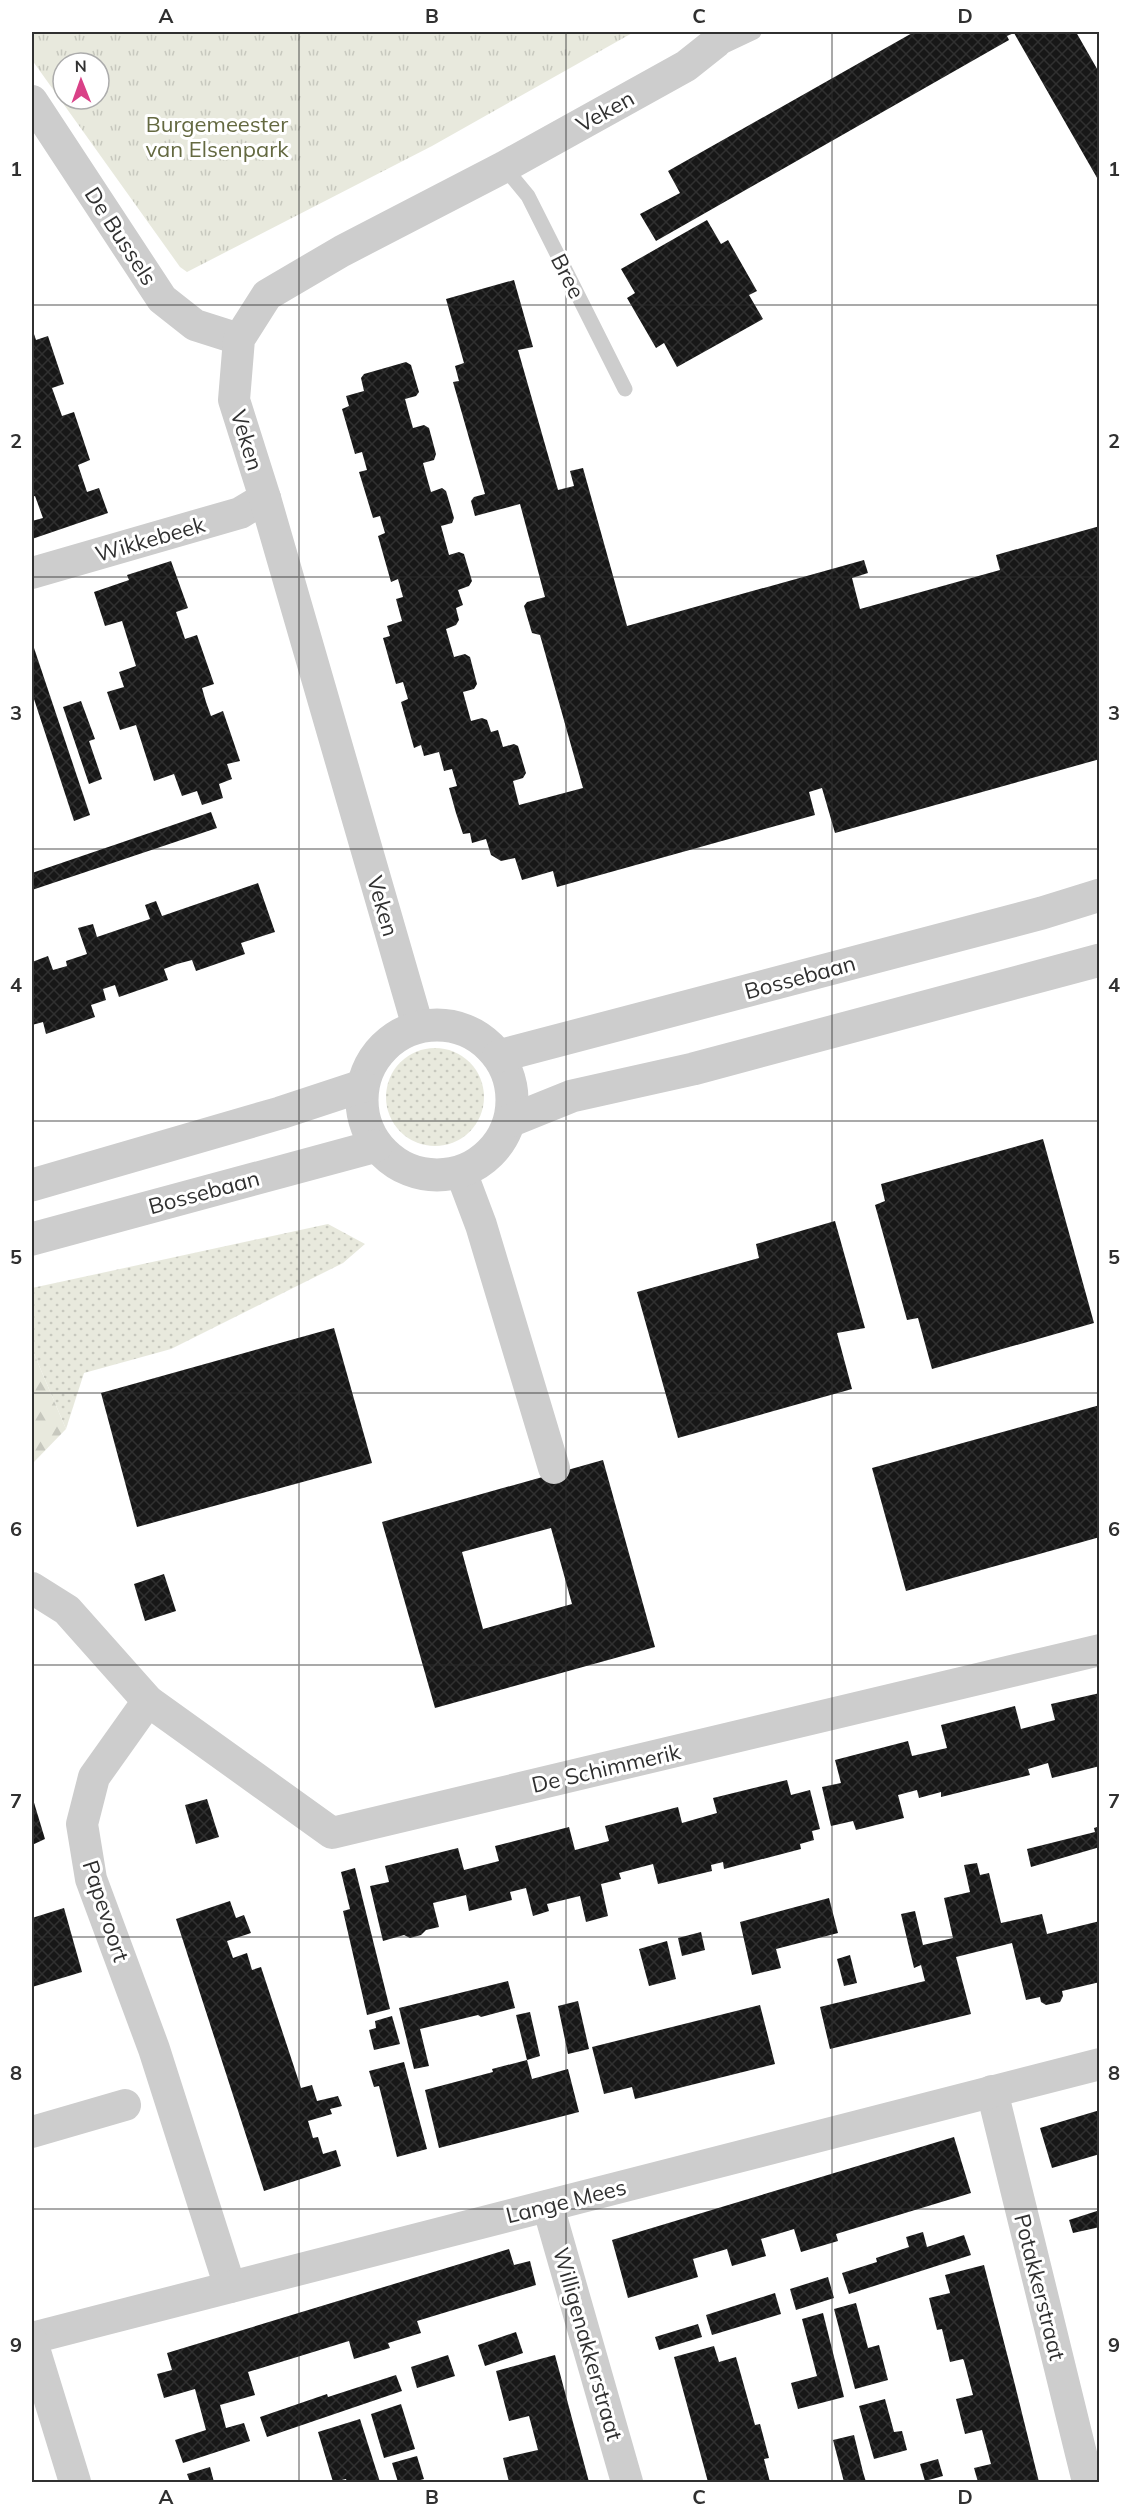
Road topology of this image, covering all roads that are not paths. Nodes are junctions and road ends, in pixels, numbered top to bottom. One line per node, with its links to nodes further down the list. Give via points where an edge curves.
1 (723, 32): 3 (street, Veken, via 716,43)
2 (754, 32): 3 (lane)
3 (686, 66): 5 (street, Veken)
4 (32, 101): 6 (street, De Bussels, via 162,299 195,325)
5 (504, 167): 6 (street, Veken, via 342,251 267,295); 7 (lane, Bree, via 528,196)
6 (239, 339): 8 (street, Veken, via 234,400)
7 (625, 389)
8 (265, 498): 9 (street, Wikkebeek, via 240,513); 12 (street, Veken)
9 (32, 573)
10 (1100, 895): 13 (street, Bossebaan)
11 (1100, 960): 15 (street, via 693,1069 572,1096)
12 (417, 1027): 13 (street, via 440,1024 463,1029 483,1040); 14 (street, via 388,1042 376,1054)
13 (499, 1056): 15 (street, via 513,1098)
14 (363, 1086): 16 (street, via 361,1107); 18 (street)
15 (510, 1121): 17 (street, via 492,1152)
16 (376, 1146): 17 (street, via 393,1162 414,1172 438,1176); 19 (street, Bossebaan)
17 (461, 1172): 20 (street, via 481,1225)
18 (32, 1185)
19 (32, 1239)
20 (554, 1468)
21 (32, 1588): 23 (street, via 67,1610)
22 (1100, 1650): 23 (street, De Schimmerik, via 332,1833)
23 (148, 1701): 29 (street, Papevoort, via 94,1777 82,1824 91,1879 154,2049)
24 (1100, 2064): 25 (street, Lange Mees)
25 (992, 2091): 28 (street, Lange Mees); 34 (street, Potakkerstraat)
26 (125, 2105): 27 (street)
27 (32, 2132)
28 (548, 2205): 29 (street, Lange Mees); 33 (street, Willigenakkerstraat)
29 (230, 2287): 30 (street, Lange Mees)
30 (32, 2338)
31 (32, 2343): 32 (street)
32 (75, 2482)
33 (627, 2482)
34 (1088, 2482)

